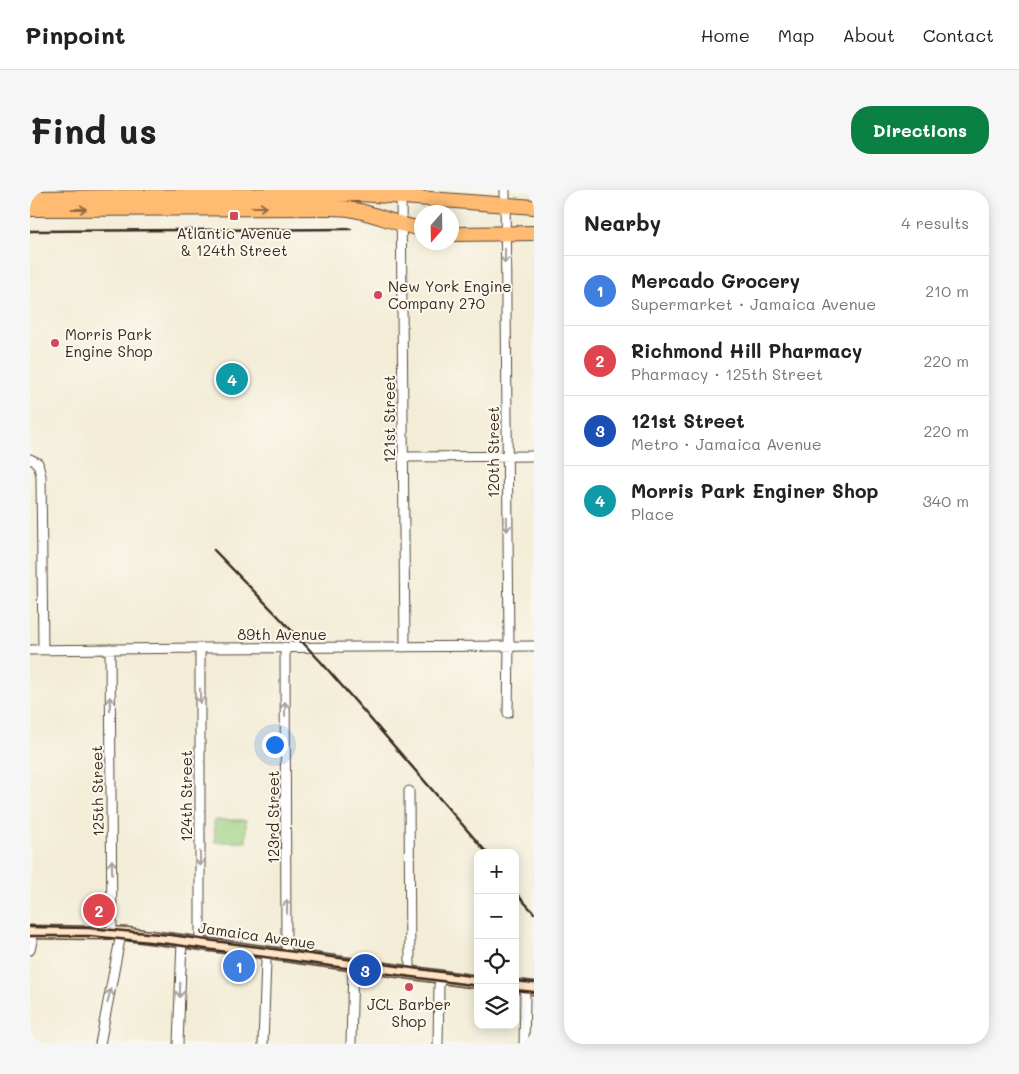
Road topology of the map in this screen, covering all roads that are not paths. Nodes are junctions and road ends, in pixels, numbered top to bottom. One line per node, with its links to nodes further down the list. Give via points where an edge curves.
1 (505, 190): 7 (street, 120th Street)
2 (401, 193): 3 (main road); 7 (main road); 10 (street, 121st Street)
3 (299, 197): 6 (main road); 10 (main road, via 330,208 354,210)
4 (30, 198): 5 (main road)
5 (106, 198): 6 (main road); 9 (main road, one-way to 5)
6 (195, 198)
7 (505, 205): 8 (main road); 14 (street, 120th Street)
8 (534, 207)
9 (30, 209)
10 (401, 224): 11 (main road); 17 (street, 121st Street)
11 (414, 227)
12 (534, 233): 14 (main road)
13 (459, 234): 14 (main road)
14 (505, 234): 15 (street, 120th Street, one-way to 15)
15 (507, 456): 16 (street); 17 (street); 19 (street, 120th Street, one-way to 19)
16 (534, 456)
17 (404, 457): 22 (street, 121st Street)
18 (30, 459): 26 (street, via 39,465 41,476)
19 (508, 646): 20 (street, 89th Avenue); 22 (street, 89th Avenue); 27 (street, 120th Street)
20 (534, 646)
21 (285, 647): 22 (street, 89th Avenue); 23 (street, 89th Avenue); 36 (street, 123rd Street, one-way to 21)
22 (405, 647)
23 (200, 648): 24 (street, 89th Avenue); 33 (street, 124th Street, one-way to 33)
24 (110, 649): 26 (street, 89th Avenue); 30 (street, 125th Street, one-way to 24)
25 (30, 650): 26 (street, 89th Avenue)
26 (43, 650)
27 (508, 713)
28 (409, 791): 38 (street)
29 (30, 932): 30 (main road, Jamaica Avenue)
30 (117, 933): 32 (main road, Jamaica Avenue); 42 (street, 125th Street, one-way to 30)
31 (30, 937): 34 (street)
32 (182, 941): 33 (main road, Jamaica Avenue); 43 (street, one-way to 43)
33 (200, 943): 35 (main road, Jamaica Avenue)
34 (30, 950)
35 (268, 952): 36 (main road, Jamaica Avenue); 44 (street)
36 (288, 955): 37 (main road, Jamaica Avenue)
37 (353, 964): 38 (main road, Jamaica Avenue); 45 (street)
38 (410, 972): 39 (main road, Jamaica Avenue)
39 (441, 977): 40 (main road, Jamaica Avenue); 46 (street)
40 (474, 981)
41 (524, 987): 47 (street)
42 (100, 1044)
43 (178, 1044)
44 (263, 1044)
45 (351, 1044)
46 (438, 1044)
47 (524, 1044)

